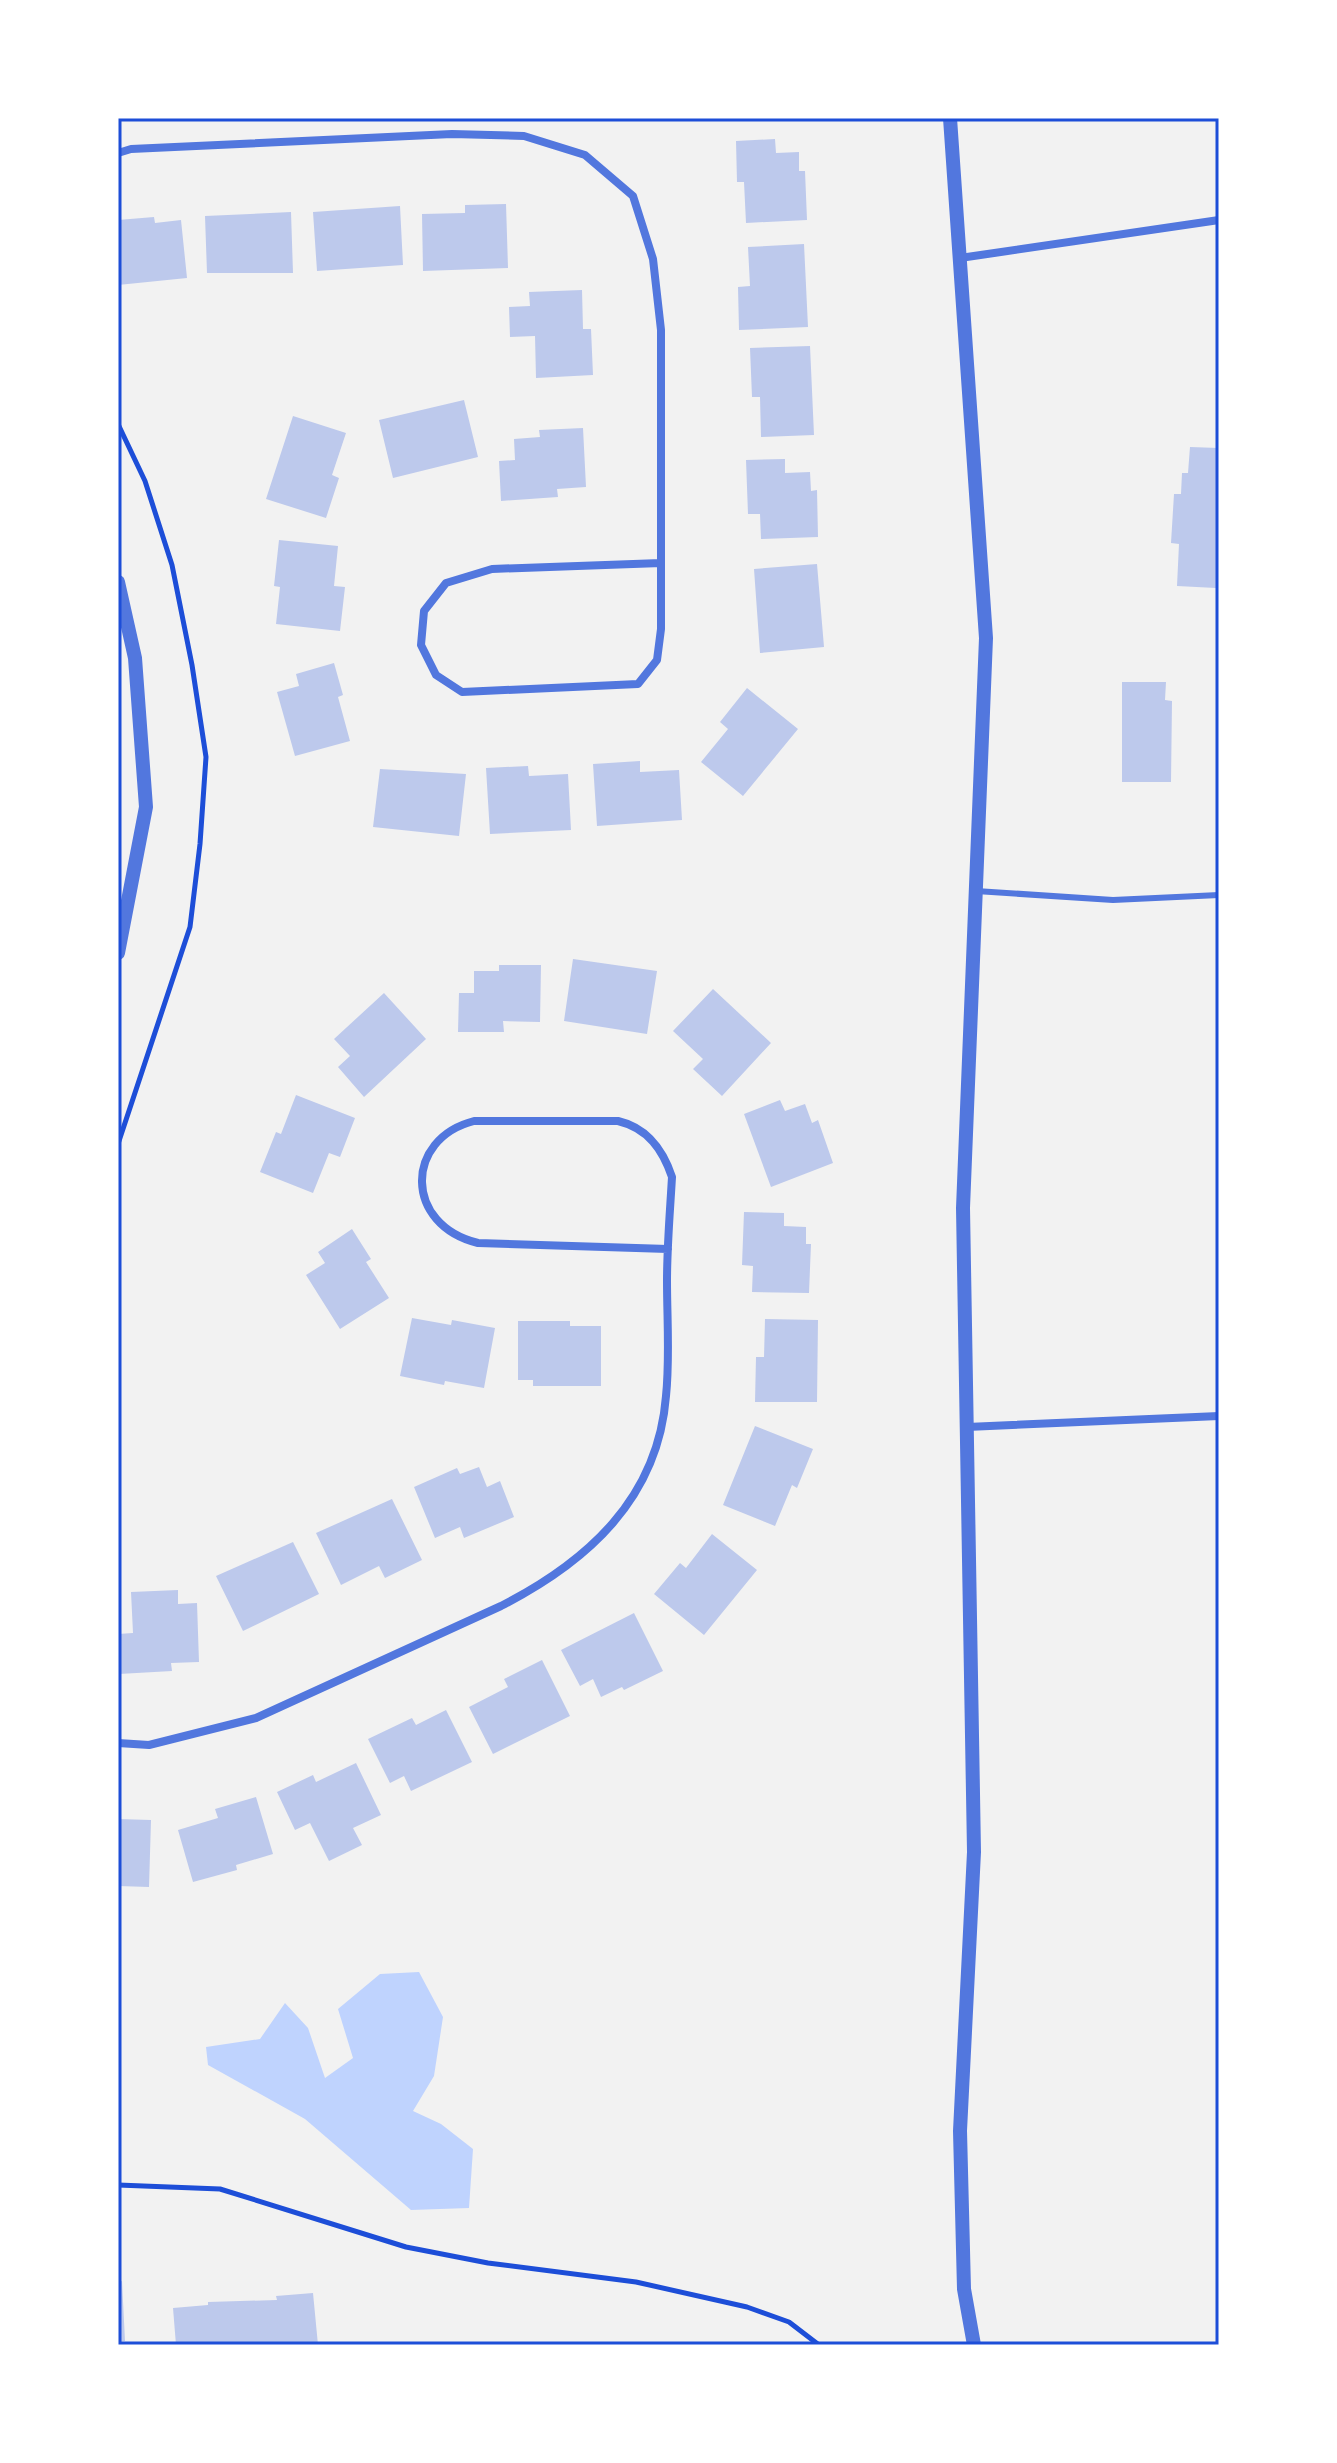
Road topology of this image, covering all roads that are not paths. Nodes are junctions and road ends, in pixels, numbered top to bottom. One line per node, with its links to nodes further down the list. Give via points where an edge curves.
1 (950, 118): 4 (street)
2 (118, 153): 5 (street, via 452,134 524,136 585,155 633,196 653,259 661,330)
3 (1219, 220): 4 (street)
4 (960, 258): 7 (street, via 986,638)
5 (661, 563): 5 (street, via 492,569 446,583 424,611 421,645 436,675 462,692 638,684 657,660)
6 (118, 582): 9 (street, via 135,658 146,807)
7 (976, 891): 8 (lane, via 1113,900); 12 (street, via 963,1208)
8 (1219, 895)
9 (118, 953)
10 (668, 1249): 10 (street, via 464,1240 427,1208 421,1193 427,1161 449,1132 474,1121 629,1123 653,1140 668,1164); 13 (street, via 662,1428 635,1492 593,1546 540,1586 501,1606 256,1718 149,1745)
11 (1219, 1416): 12 (street)
12 (967, 1427): 14 (street, via 974,1852 960,2131 964,2289)
13 (118, 1743)
14 (974, 2345)

